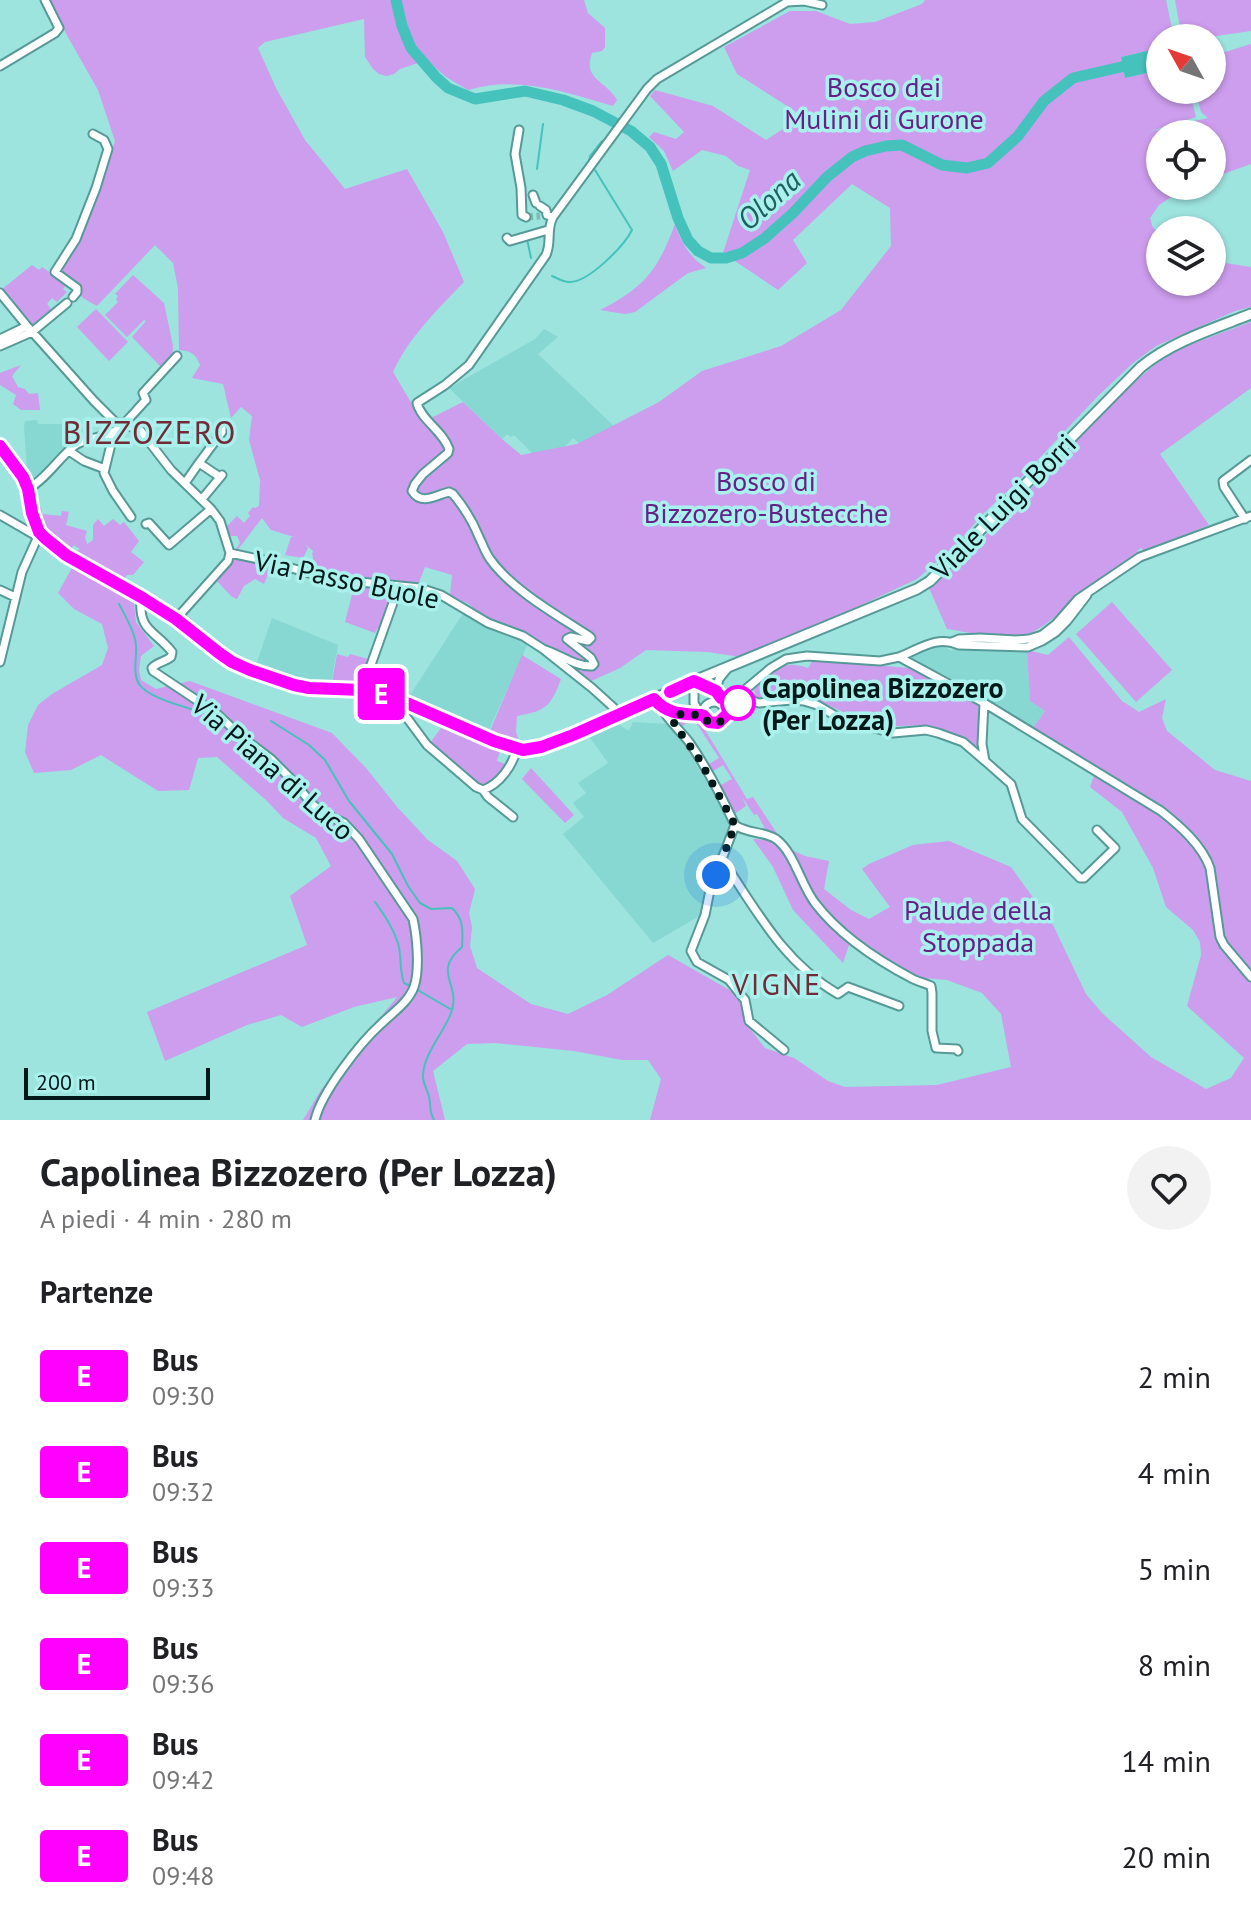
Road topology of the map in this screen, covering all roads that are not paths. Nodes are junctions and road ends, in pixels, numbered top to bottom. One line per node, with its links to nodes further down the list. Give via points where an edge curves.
1 (45, 0): 3 (street, via 59,28)
2 (822, 5): 7 (street, via 787,2 657,79 560,208 542,209)
3 (0, 66)
4 (519, 130): 6 (street, via 515,154)
5 (93, 134): 11 (street, via 108,149 76,239 55,272 77,292)
6 (526, 217)
7 (548, 230): 8 (street); 38 (street, via 546,255 469,365 417,403 449,449 412,491 423,500 453,494 501,571 591,638 567,639 594,664 586,667)
8 (507, 238)
9 (0, 293): 11 (street)
10 (1251, 314): 41 (main road, Viale Luigi Borri, via 1178,343 1141,367 930,581)
11 (29, 329): 12 (street); 13 (street); 15 (street, via 114,421)
12 (0, 339)
13 (0, 346)
14 (177, 356): 15 (street)
15 (123, 423): 17 (street); 23 (street, via 140,430)
16 (222, 427): 21 (street)
17 (114, 432): 19 (street); 22 (street)
18 (0, 446): 24 (main road)
19 (69, 451): 22 (street); 24 (street)
20 (1251, 460): 29 (street, via 1223,481)
21 (199, 463): 23 (street); 25 (street, via 221,475)
22 (105, 469): 28 (street, via 108,483)
23 (185, 483): 25 (street)
24 (28, 489): 31 (main road)
25 (202, 499): 26 (street)
26 (211, 509): 30 (street, via 169,545); 32 (street)
27 (0, 515): 31 (street)
28 (131, 517)
29 (1248, 517): 39 (street, via 1140,557 1078,599 1042,635 935,641)
30 (146, 524)
31 (41, 534): 35 (street); 36 (main road, via 66,555)
32 (230, 553): 33 (street, Via Passo Buole, via 330,579); 37 (street, via 225,566)
33 (399, 586): 38 (street, Via Passo Buole, via 441,595); 43 (street)
34 (0, 590): 35 (street)
35 (15, 597): 40 (street)
36 (141, 597): 37 (main road); 66 (street, Via Piana di Luco, via 145,626 172,652 153,671 216,713 271,759 312,804 344,823 413,919 416,977 410,995 360,1046 323,1099)
37 (176, 619): 43 (main road, via 250,670 309,688)
38 (543, 649): 51 (street, Via Passo Buole)
39 (899, 657): 44 (street, via 786,659); 48 (street)
40 (0, 662)
41 (728, 668): 42 (main road, Viale Luigi Borri); 45 (street, via 719,679)
42 (694, 681): 45 (street); 46 (main road, Viale Luigi Borri); 52 (street, via 694,703)
43 (362, 690): 47 (main road)
44 (742, 692): 45 (street); 53 (street); 56 (street, via 759,703 804,701 841,719 893,733 938,733 963,742)
45 (719, 697): 52 (street); 53 (street)
46 (654, 699): 49 (street); 51 (main road, Viale Luigi Borri)
47 (397, 700): 55 (main road); 57 (street, via 427,745)
48 (984, 703): 56 (street); 62 (street, via 1177,824 1207,857 1220,937)
49 (662, 708): 50 (street); 54 (street)
50 (675, 714): 52 (street); 54 (street)
51 (619, 715): 55 (main road, Viale Luigi Borri, via 541,747)
52 (702, 715): 53 (street, via 715,724)
53 (725, 715)
54 (674, 724): 59 (street)
55 (517, 749): 57 (street, via 508,769)
56 (985, 761): 60 (street, via 1011,784 1022,819 1080,878 1115,848)
57 (483, 790): 58 (street)
58 (513, 817)
59 (735, 825): 61 (street); 65 (street, via 779,841 828,921 879,959 931,986 936,1048)
60 (1097, 830)
61 (722, 859): 63 (street, via 768,930 810,976 838,994 848,987); 64 (street, via 691,951 697,962 729,980 745,1000 749,1021)
62 (1251, 977)
63 (899, 1006)
64 (784, 1050)
65 (958, 1051)
66 (315, 1120)

